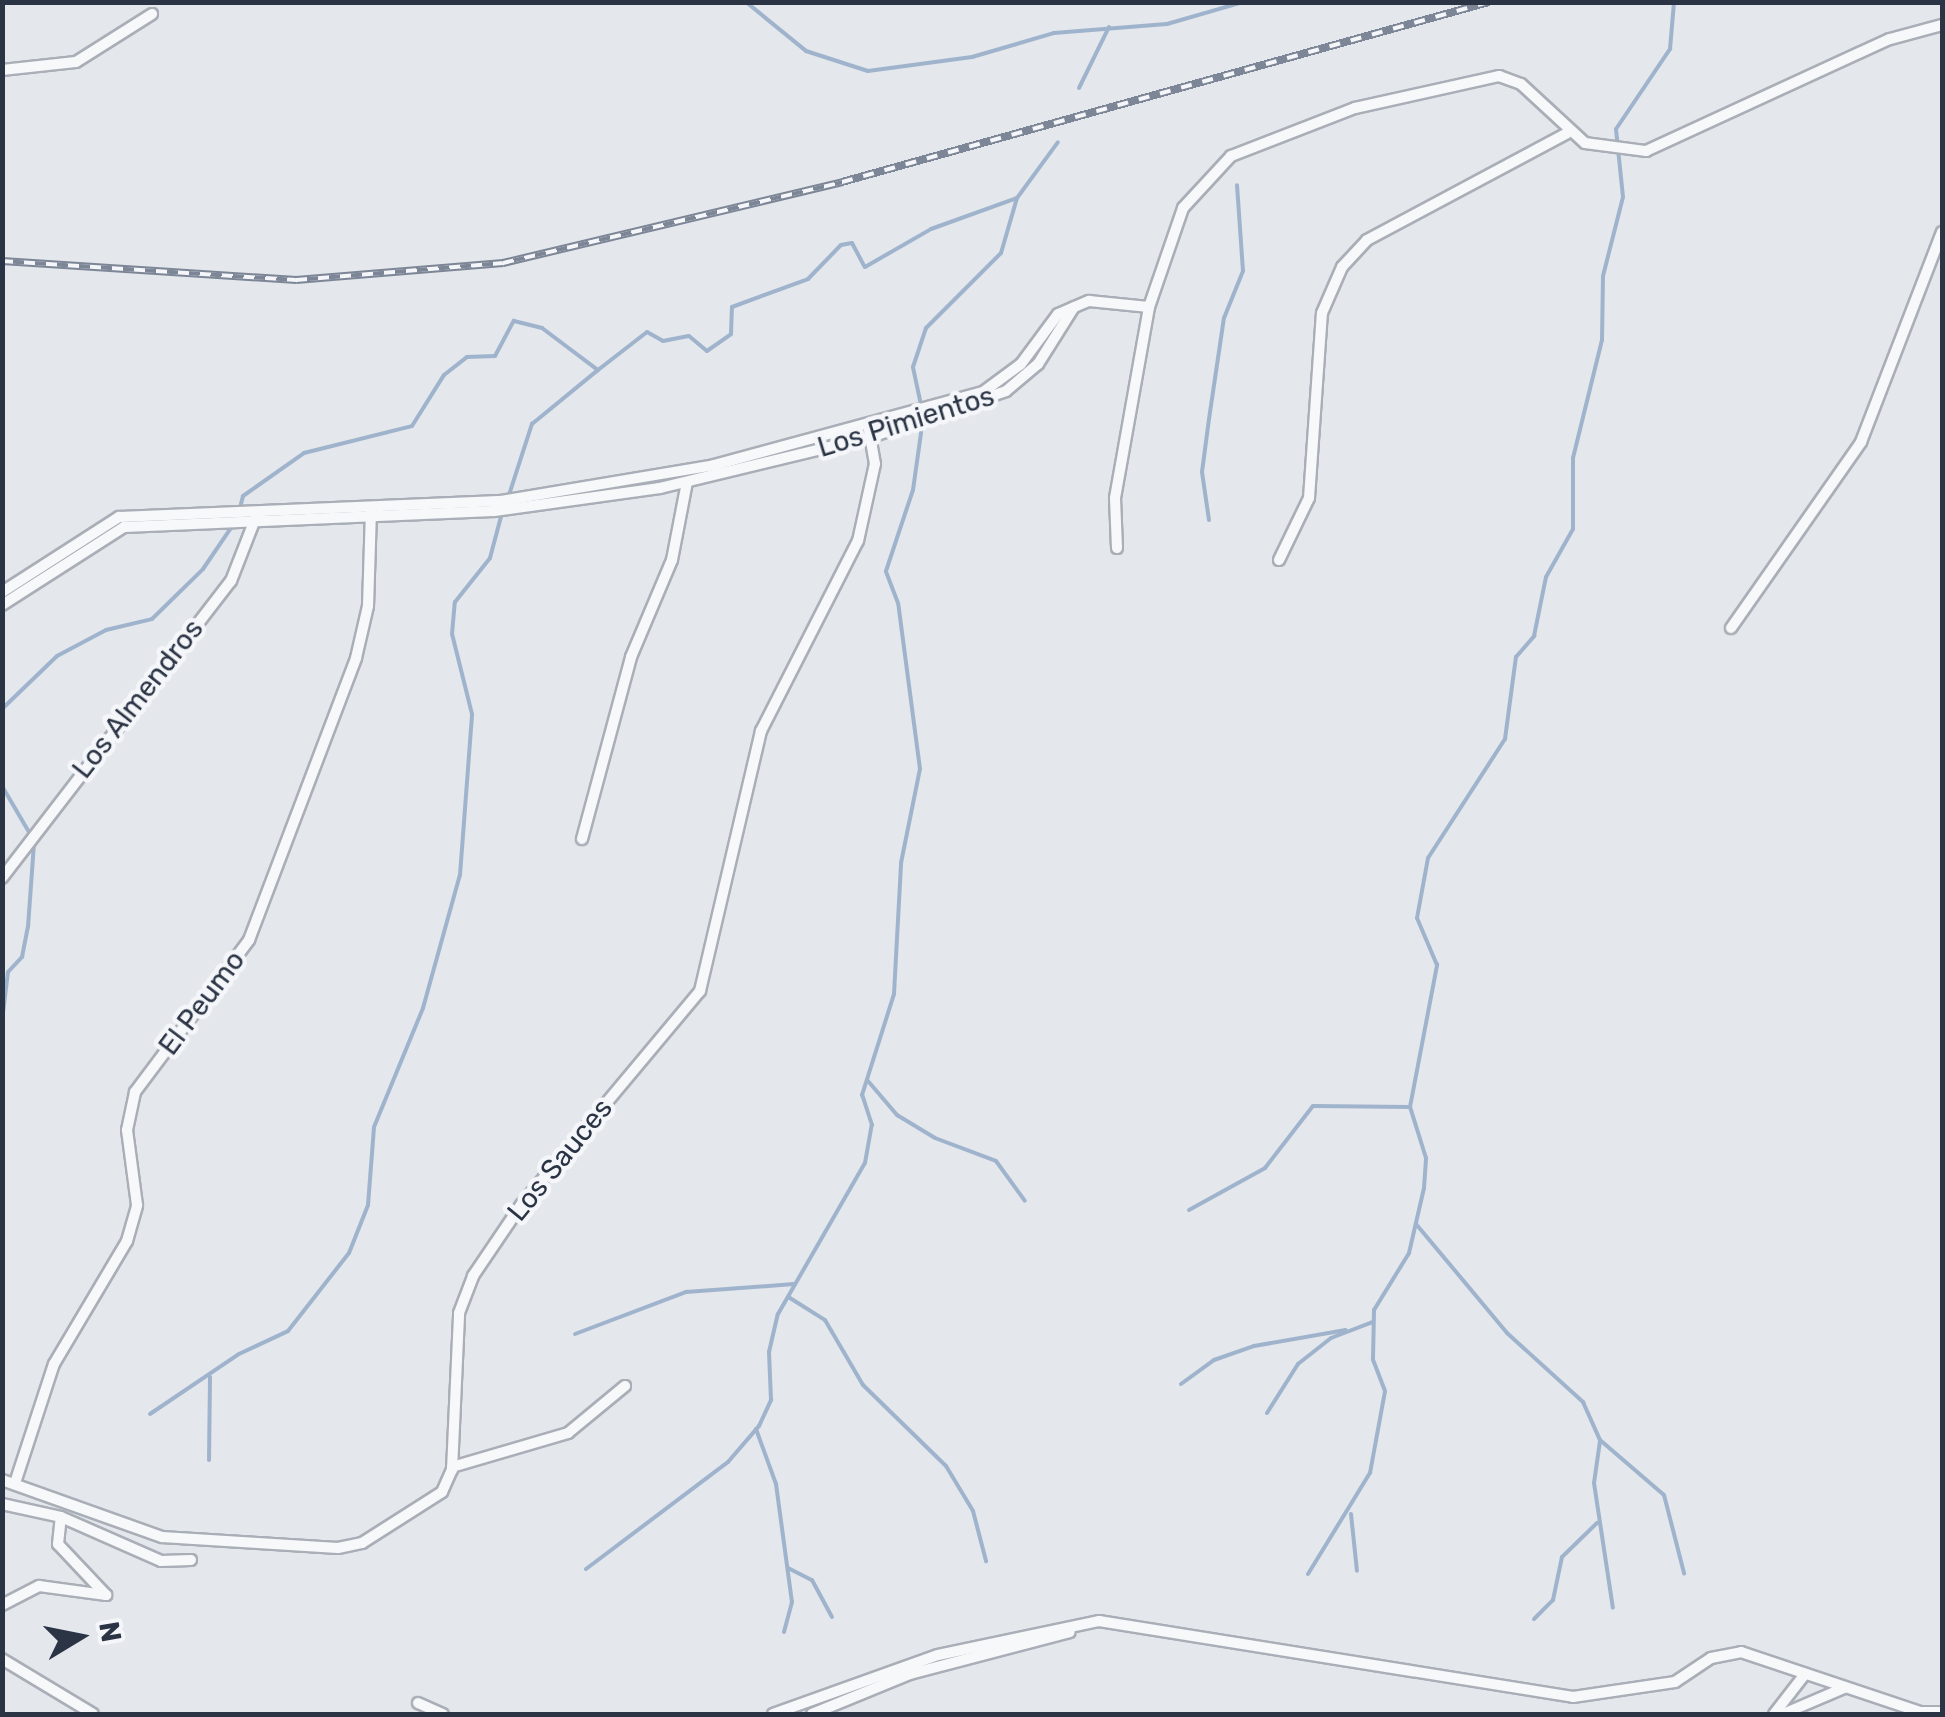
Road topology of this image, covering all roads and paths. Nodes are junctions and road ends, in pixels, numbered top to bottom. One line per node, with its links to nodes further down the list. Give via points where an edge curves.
1 (152, 14): 3 (street, via 76,62)
2 (1942, 25): 4 (street, via 1847,58 1668,146 1614,151)
3 (2, 70)
4 (1567, 133): 6 (street, via 1521,84 1499,76 1354,108 1265,140 1198,185); 14 (street, via 1367,240 1342,268 1322,312 1309,498)
5 (1942, 232): 8 (street)
6 (1149, 307): 7 (street, Los Pimientos, via 1108,299 1074,308 1038,364 1006,392); 13 (street, via 1115,498)
7 (870, 431): 10 (street, Los Pimientos); 11 (street, Los Pimientos, via 620,485); 21 (street, Los Sauces, via 875,464 858,540 762,730 700,990 521,1205 464,1294)
8 (1860, 442): 9 (street); 17 (street)
9 (1872, 450)
10 (687, 482): 11 (street, Los Pimientos); 18 (street, via 672,560 631,657)
11 (371, 513): 12 (street, Los Pimientos); 23 (street, El Peumo, via 365,628 283,857 238,962 135,1092 127,1130 137,1205 127,1241 54,1364)
12 (256, 517): 15 (street, Los Pimientos, via 120,517); 16 (street, Los Pimientos, via 124,527); 19 (street, Los Almendros, via 230,581)
13 (1117, 548)
14 (1279, 560)
15 (2, 592)
16 (2, 604)
17 (1731, 628)
18 (582, 839)
19 (2, 878)
20 (626, 1386): 21 (street, via 568,1433)
21 (452, 1467): 23 (street, via 427,1506 338,1548 162,1538)
22 (2, 1480): 23 (street)
23 (16, 1483)
24 (2, 1504): 25 (street)
25 (61, 1516): 26 (street, via 161,1561); 27 (street, via 58,1544 106,1594 39,1586)
26 (192, 1560)
27 (2, 1606)
28 (1070, 1632): 37 (street, via 910,1674)
29 (2, 1660): 34 (street)
30 (1805, 1674): 31 (street); 36 (street, via 1741,1652 1711,1658 1675,1682 1573,1697 1100,1620 938,1655); 38 (street)
31 (1845, 1688): 33 (street); 39 (street)
32 (418, 1703): 35 (street)
33 (1942, 1712)
34 (94, 1714)
35 (443, 1714)
36 (772, 1714)
37 (812, 1714)
38 (1774, 1714)
39 (1783, 1714)

